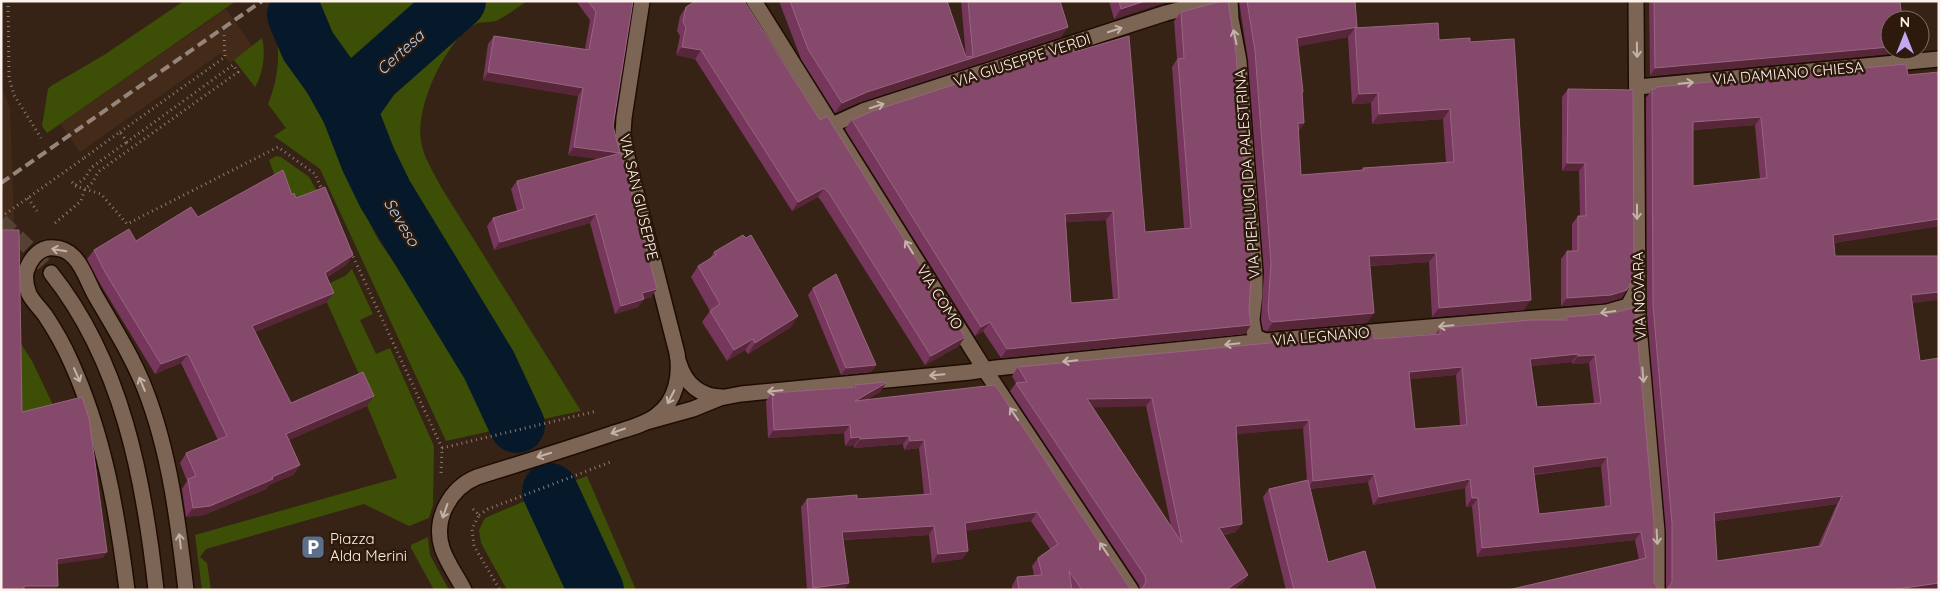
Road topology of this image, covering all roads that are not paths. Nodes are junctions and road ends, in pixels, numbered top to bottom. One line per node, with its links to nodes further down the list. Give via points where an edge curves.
1 (642, 1): 12 (street, VIA SAN GIUSEPPE, via 623,134)
2 (754, 1): 8 (street, VIA COMO)
3 (1214, 1): 8 (street, VIA GIUSEPPE VERDI, one-way to 3, via 1166,13)
4 (1230, 1): 11 (street, VIA PIERLUIGI DA PALESTRINA, one-way to 4, via 1256,337 1252,326 1255,278 1239,61)
5 (1636, 1): 7 (street, VIA NOVARA, one-way to 7)
6 (1939, 59): 7 (street, VIA DAMIANO CHIESA, one-way to 6)
7 (1638, 87): 10 (street, VIA NOVARA, one-way to 10)
8 (832, 124): 13 (street, VIA COMO, one-way to 8)
9 (51, 273): 17 (street, via 81,315 117,397 143,494)
10 (1637, 281): 11 (street, VIA LEGNANO, one-way to 11, via 1628,306 1607,312); 21 (street, VIA NOVARA, one-way to 21, via 1657,531)
11 (1265, 341): 13 (street, VIA LEGNANO, one-way to 13)
12 (679, 362): 14 (street, VIA SAN GIUSEPPE, via 686,378 698,391 716,397); 15 (street, VIA SAN GIUSEPPE, one-way to 15, via 678,383 668,404)
13 (985, 370): 14 (street, VIA SAN GIUSEPPE, one-way to 14); 20 (street, VIA COMO, one-way to 13)
14 (728, 396): 15 (street, VIA SAN GIUSEPPE)
15 (646, 422): 19 (street, one-way to 19, via 477,477 455,492 444,511 440,532 446,556)
16 (127, 590): 18 (street, one-way to 16, via 173,494 145,389 124,343 76,257 65,250 49,248 37,253 30,262 26,282 31,296 68,355 93,416 113,491)
17 (156, 590)
18 (186, 590)
19 (464, 590)
20 (1131, 590)
21 (1657, 590)

